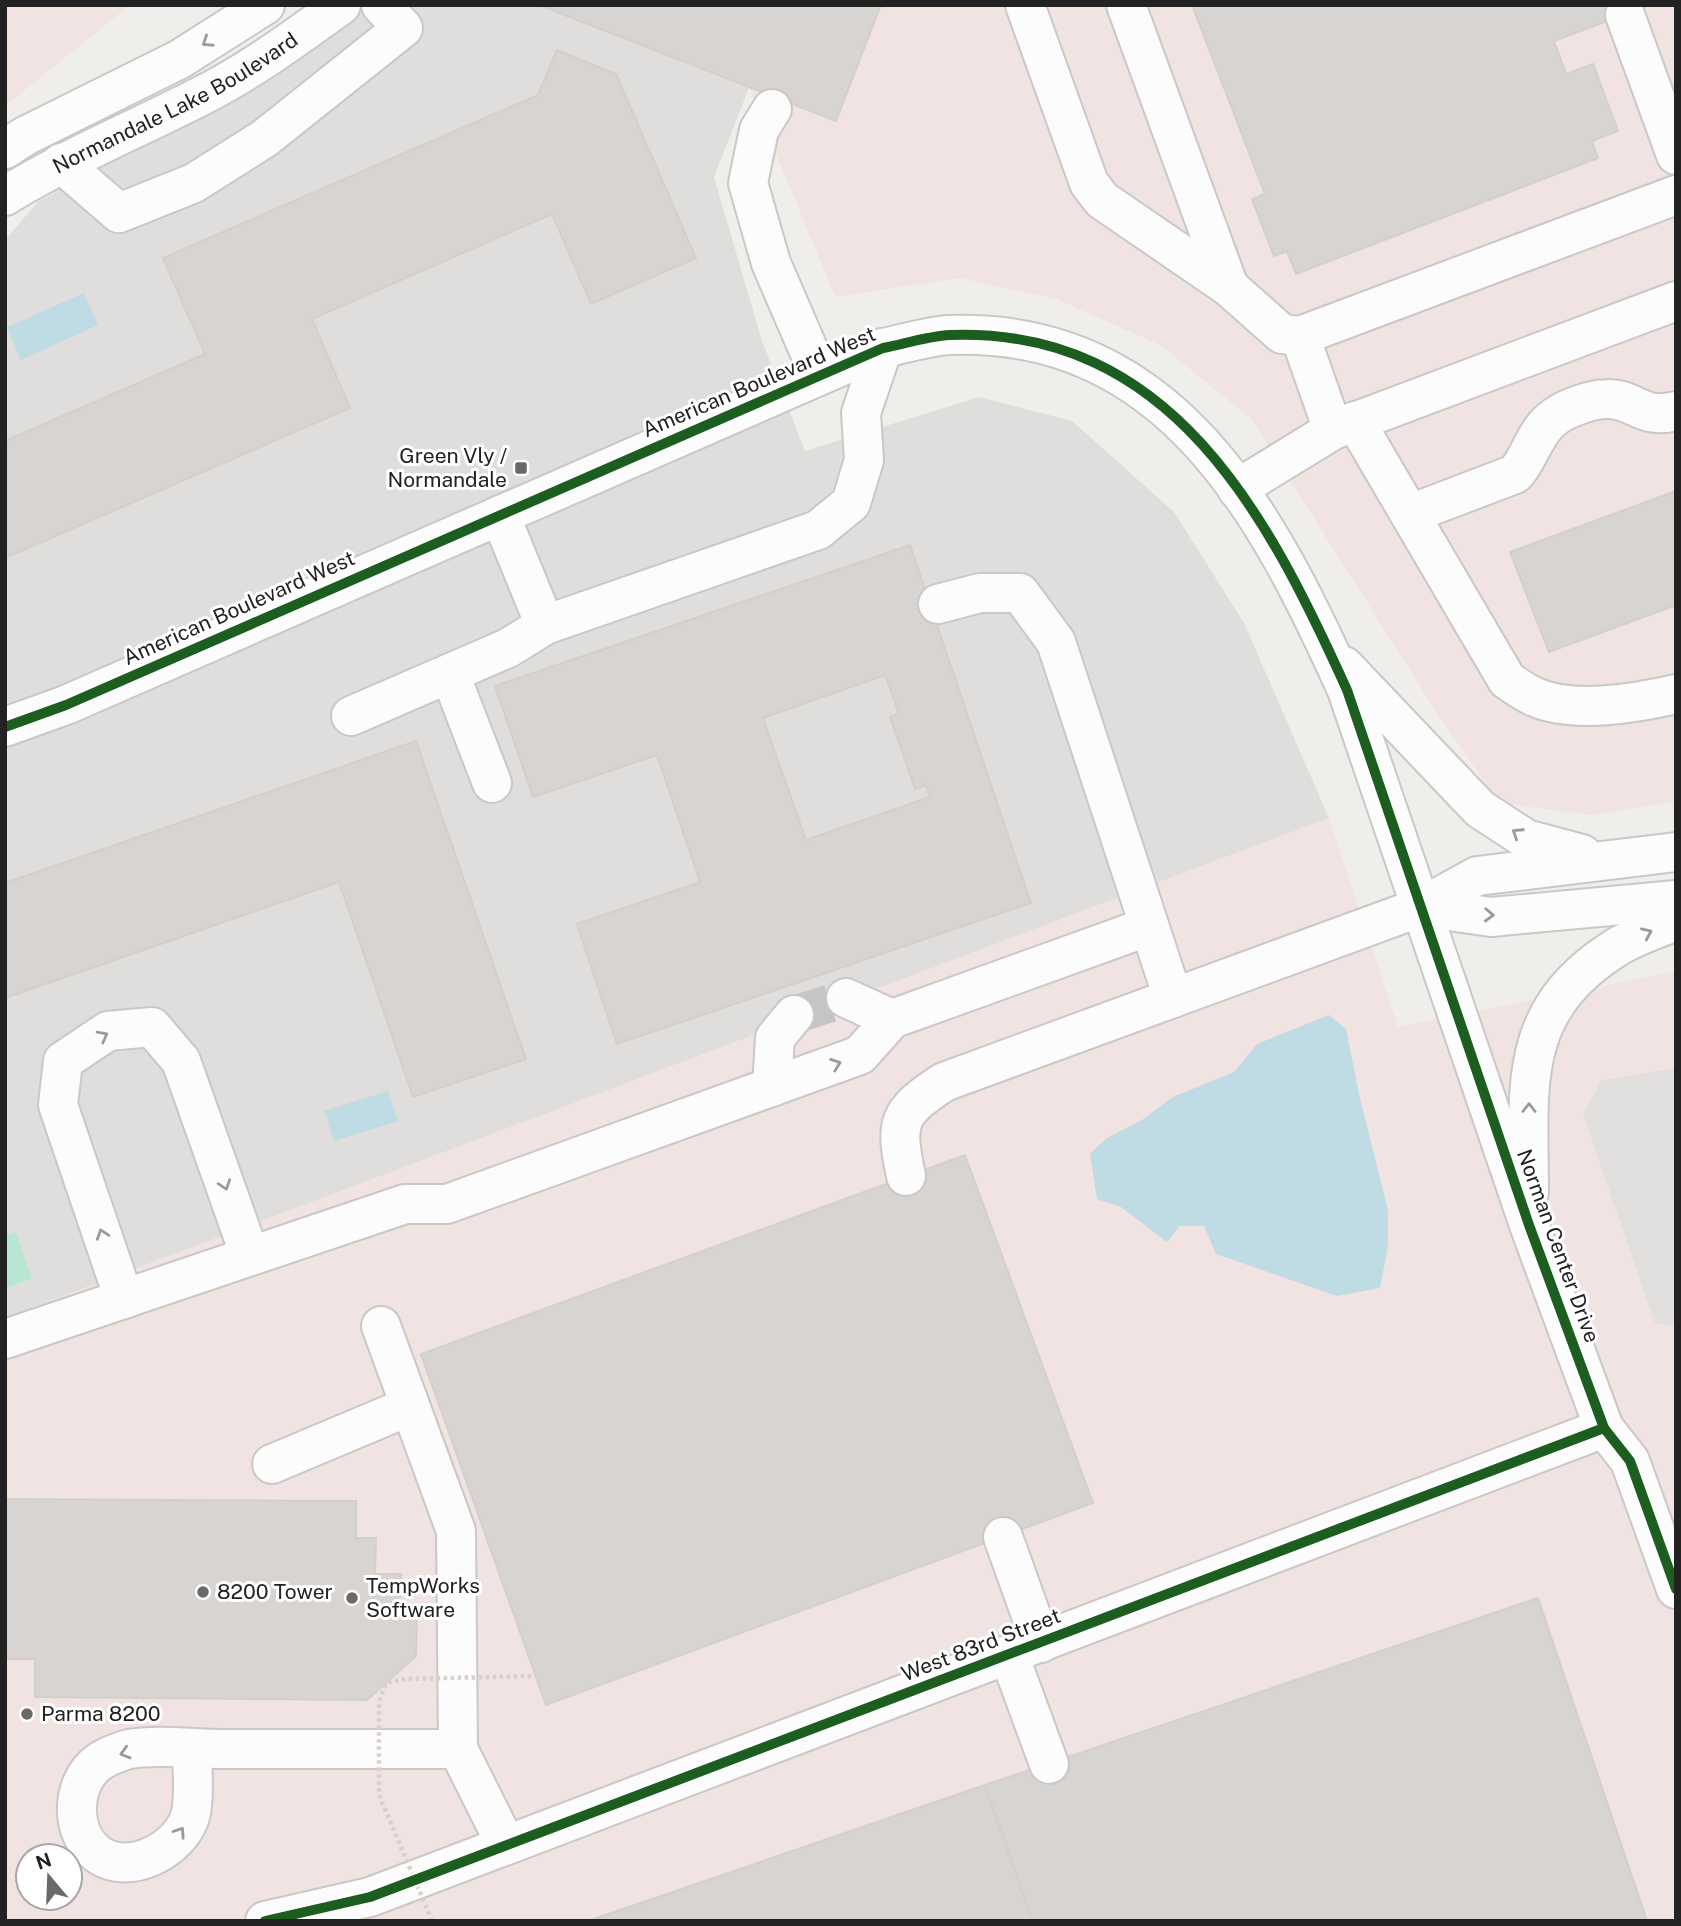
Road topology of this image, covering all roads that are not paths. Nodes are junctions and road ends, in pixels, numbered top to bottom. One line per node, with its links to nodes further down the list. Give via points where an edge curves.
1 (265, 5): 8 (street, Normandale Lake Boulevard, one-way to 8, via 180,60)
2 (341, 5): 10 (street, Normandale Lake Boulevard, via 199,98)
3 (381, 5): 10 (street, via 403,29 265,138 194,183 119,213)
4 (1025, 5): 13 (street, via 1089,183 1102,201)
5 (1126, 5): 13 (street)
6 (1625, 15): 9 (street)
7 (772, 109): 17 (street, via 760,130 748,183 771,263)
8 (5, 149)
9 (1676, 155)
10 (61, 163): 12 (street, Normandale Lake Boulevard)
11 (1676, 195): 15 (street)
12 (5, 196)
13 (1229, 287): 15 (street, via 1282,334)
14 (1676, 301): 19 (street)
15 (1300, 336): 19 (street)
16 (883, 348): 17 (street, American Boulevard West); 20 (street, American Boulevard West, via 948,335 995,336 1048,343 1101,364 1141,388 1186,425); 24 (street, via 862,413 864,460 851,503 818,530)
17 (819, 374): 22 (street, American Boulevard West)
18 (1676, 411): 21 (street, via 1654,415 1608,399 1572,409 1552,418 1541,430 1515,474)
19 (1344, 425): 20 (street); 21 (street)
20 (1237, 489): 25 (street, American Boulevard West)
21 (1410, 514): 27 (street, via 1507,680 1537,698 1584,706)
22 (499, 515): 24 (street); 29 (street, American Boulevard West, via 66,705)
23 (938, 604): 36 (street, via 980,593 1020,593 1056,642)
24 (545, 625): 26 (street)
25 (1328, 649): 32 (street, one-way to 25, via 1526,839 1480,809); 34 (street, American Boulevard West, via 1347,690)
26 (450, 674): 28 (street); 30 (street)
27 (1676, 694)
28 (351, 716)
29 (5, 727)
30 (492, 783)
31 (1676, 852): 32 (street)
32 (1605, 860): 34 (street, via 1476,876)
33 (1676, 900): 34 (street, one-way to 33, via 1491,917)
34 (1421, 907): 38 (street); 43 (street, Norman Center Drive)
35 (1676, 921): 43 (street, one-way to 35, via 1529,1085 1535,1046 1548,1015 1565,989 1593,964 1619,946)
36 (1147, 927): 38 (street); 40 (street)
37 (846, 998): 40 (street)
38 (1173, 998): 42 (street, via 944,1082 918,1099 905,1116 898,1137)
39 (794, 1016): 41 (street, via 775,1038)
40 (892, 1019): 41 (street, one-way to 40, via 860,1055)
41 (772, 1087): 44 (street, via 447,1204 405,1204)
42 (906, 1176)
43 (1529, 1226): 49 (street, Norman Center Drive)
44 (250, 1256): 45 (street); 45 (street, one-way to 44, via 58,1105 63,1061 108,1031 152,1027 181,1061)
45 (124, 1299): 47 (street)
46 (381, 1326): 48 (street)
47 (5, 1339)
48 (410, 1406): 50 (street); 55 (street, via 456,1531)
49 (1604, 1428): 52 (street, Norman Center Drive, via 1630,1461); 53 (street, West 83rd Street)
50 (272, 1464)
51 (1003, 1536): 53 (street)
52 (1676, 1589)
53 (1025, 1649): 56 (street); 57 (street, West 83rd Street)
54 (192, 1749): 55 (street)
55 (458, 1749): 57 (street)
56 (1049, 1764)
57 (506, 1845): 58 (street, West 83rd Street)
58 (374, 1909): 59 (street, West 83rd Street); 60 (street, West 83rd Street)
59 (265, 1921)
60 (329, 1921)

